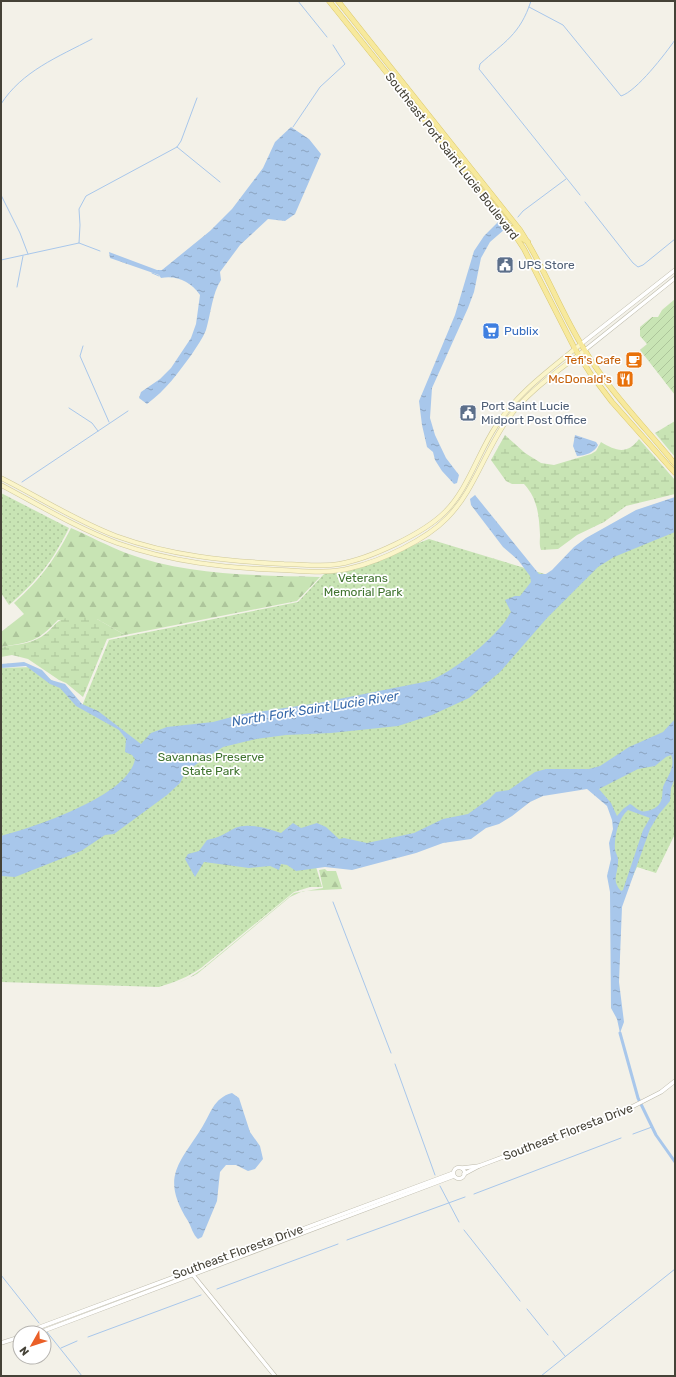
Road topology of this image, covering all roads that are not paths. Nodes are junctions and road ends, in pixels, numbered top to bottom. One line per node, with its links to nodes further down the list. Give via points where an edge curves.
1 (329, 1): 3 (main road, Southeast Port Saint Lucie Boulevard)
2 (338, 1): 4 (main road, Southeast Port Saint Lucie Boulevard)
3 (505, 220): 4 (main road, via 520,238); 5 (main road, Southeast Port Saint Lucie Boulevard)
4 (528, 242): 8 (main road, Southeast Port Saint Lucie Boulevard)
5 (524, 248): 8 (main road, via 529,249); 10 (main road, Southeast Port Saint Lucie Boulevard)
6 (675, 270): 9 (street)
7 (675, 278): 11 (street)
8 (551, 283): 9 (main road, Southeast Port Saint Lucie Boulevard)
9 (581, 344): 10 (main road); 11 (main road, Southeast Port Saint Lucie Boulevard)
10 (575, 349): 12 (main road, Southeast Port Saint Lucie Boulevard); 17 (main road, via 514,401 495,427 457,498 445,512 426,527 401,541 350,562 324,565 228,561 187,556 115,535)
11 (585, 350): 12 (main road); 14 (main road, Southeast Port Saint Lucie Boulevard, via 609,386)
12 (578, 355): 13 (main road, Southeast Port Saint Lucie Boulevard); 18 (main road, via 518,405 500,431 462,500 446,519 427,534 402,548 351,568 308,572 229,568 188,563 154,555 81,527)
13 (625, 417): 14 (main road, via 636,423); 16 (main road, Southeast Port Saint Lucie Boulevard)
14 (640, 422): 15 (main road, Southeast Port Saint Lucie Boulevard)
15 (675, 464)
16 (675, 473)
17 (1, 478)
18 (1, 485)
19 (675, 1081): 20 (street, Southeast Floresta Drive, via 634,1107)
20 (479, 1166): 21 (street, Southeast Floresta Drive); 22 (street, Southeast Floresta Drive)
21 (462, 1168): 22 (street); 23 (street, via 456,1168)
22 (464, 1174): 23 (street, via 460,1178)
23 (454, 1175): 24 (street, Southeast Floresta Drive); 25 (street, Southeast Floresta Drive)
24 (194, 1275): 26 (street, Southeast Floresta Drive); 29 (street)
25 (46, 1325)
26 (52, 1328)
27 (12, 1340): 28 (street)
28 (1, 1343)
29 (275, 1376)

